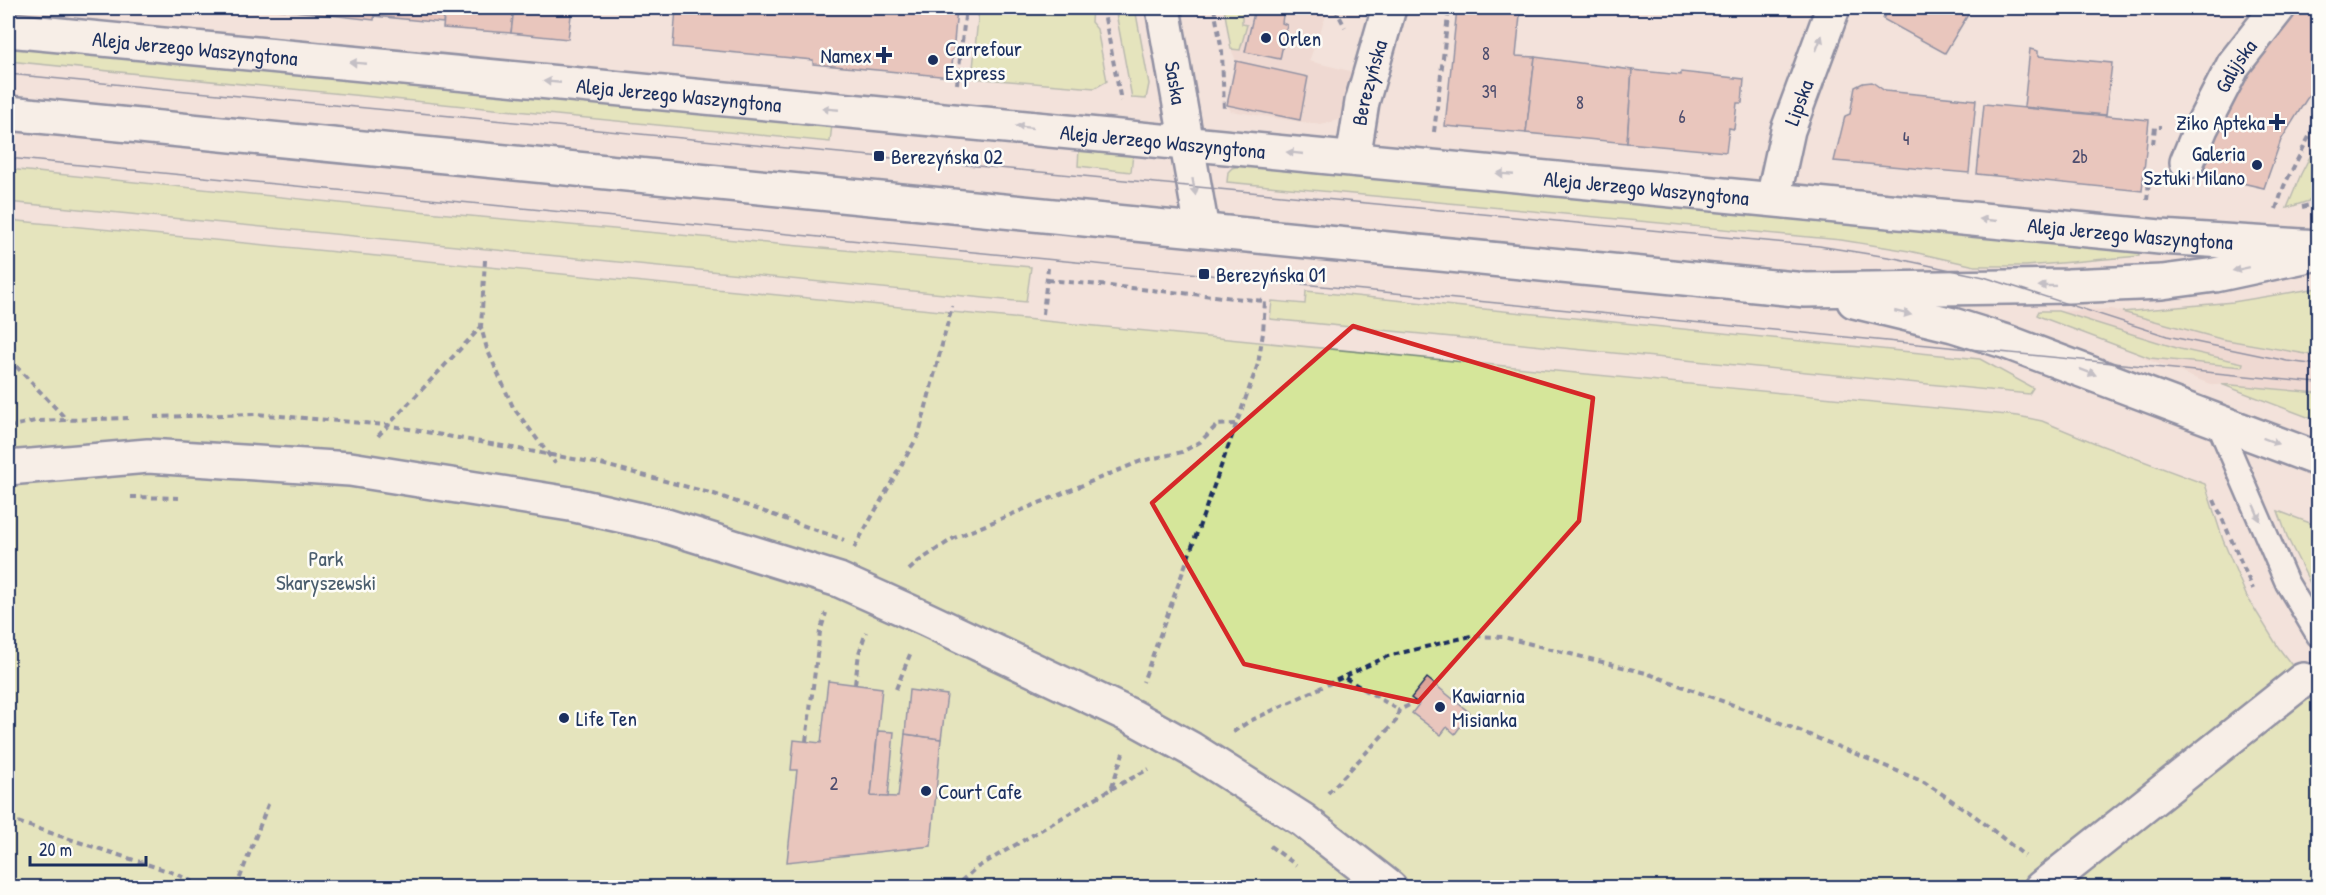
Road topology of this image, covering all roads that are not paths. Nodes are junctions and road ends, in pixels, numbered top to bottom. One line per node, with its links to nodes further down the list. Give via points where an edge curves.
1 (1162, 8): 7 (street, Saska)
2 (1389, 8): 8 (street, Berezyńska, via 1362,102)
3 (1833, 8): 10 (street, Lipska, one-way to 3, via 1788,130)
4 (2278, 8): 9 (street, Galijska, via 2234,64)
5 (8, 30): 7 (street, Aleja Jerzego Waszyngtona, one-way to 5)
6 (8, 113): 11 (street, Aleja Jerzego Waszyngtona)
7 (1187, 143): 8 (street, Aleja Jerzego Waszyngtona, one-way to 7); 11 (street, Saska, one-way to 11)
8 (1353, 159): 10 (street, Aleja Jerzego Waszyngtona, one-way to 8)
9 (2187, 162)
10 (1773, 199): 12 (street, Aleja Jerzego Waszyngtona, one-way to 10, via 2160,237)
11 (1202, 231): 14 (street, Aleja Jerzego Waszyngtona)
12 (2319, 247)
13 (2319, 253): 14 (street, Aleja Jerzego Waszyngtona, one-way to 14, via 2162,282)
14 (1805, 290): 15 (street, Aleja Jerzego Waszyngtona, one-way to 15, via 1953,325 2007,342)
15 (2217, 421): 16 (street, Aleja Jerzego Waszyngtona, one-way to 16); 18 (lane, one-way to 18, via 2287,583)
16 (2319, 459)
17 (8, 468): 21 (street, via 148,456 350,469 570,504 663,525 839,580 1133,717 1303,820)
18 (2319, 635)
19 (2302, 680): 20 (street)
20 (2046, 884)
21 (1390, 888)

